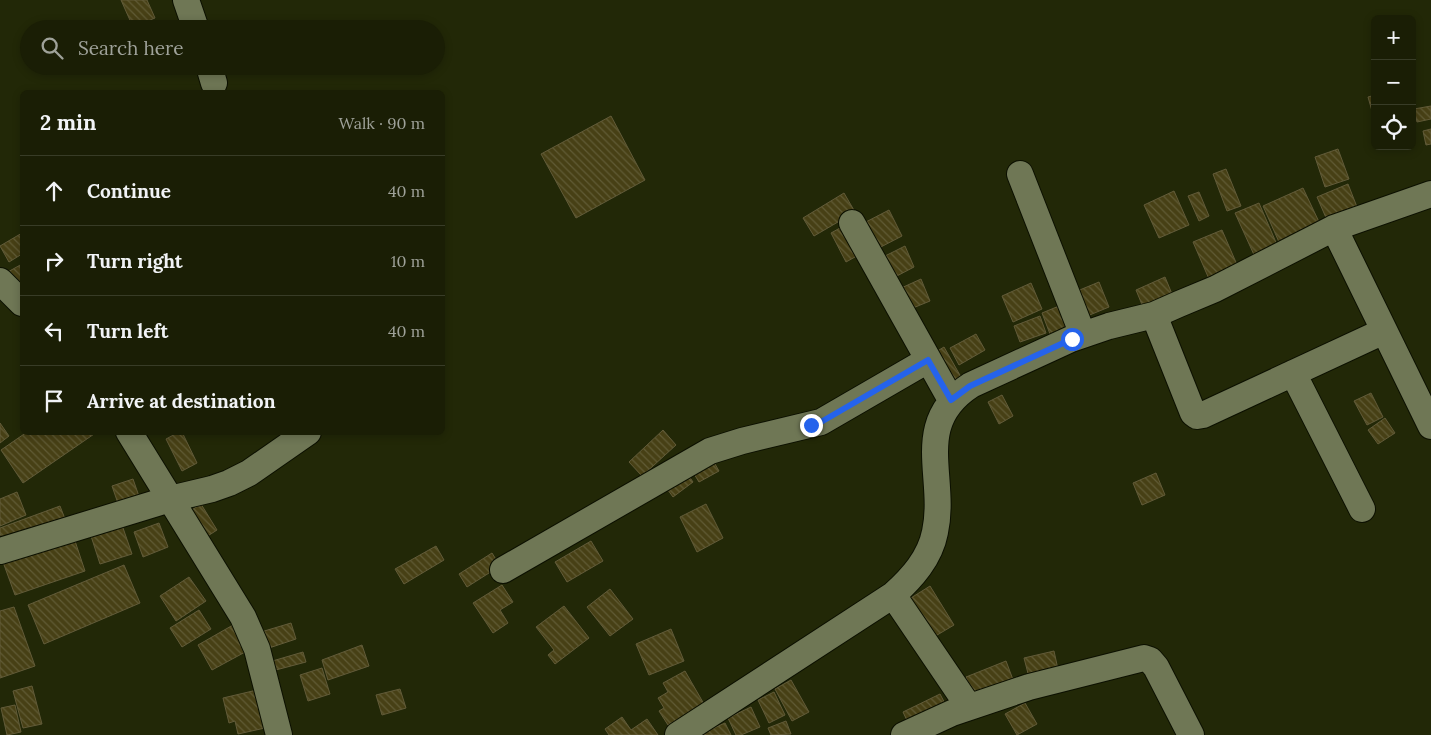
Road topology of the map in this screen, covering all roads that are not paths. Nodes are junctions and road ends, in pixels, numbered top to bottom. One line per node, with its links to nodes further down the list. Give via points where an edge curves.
1 (186, 0): 2 (street)
2 (193, 20)
3 (1020, 174): 11 (street)
4 (1431, 194): 6 (street)
5 (852, 223): 12 (street)
6 (1334, 228): 9 (street, via 1215,289); 10 (street)
7 (0, 281): 8 (street)
8 (20, 301)
9 (1154, 315): 11 (street); 13 (street, via 1193,413 1197,416)
10 (1384, 331): 13 (street); 15 (street)
11 (1083, 335): 14 (street, via 970,386)
12 (928, 360): 14 (street); 21 (street, via 821,422 710,451)
13 (1293, 373): 19 (street)
14 (951, 400): 22 (street, via 935,434 938,514 935,534 927,555)
15 (1431, 426)
16 (131, 435): 18 (street)
17 (304, 435): 18 (street, via 229,483)
18 (170, 499): 20 (street); 24 (street, via 250,630)
19 (1362, 508)
20 (0, 550)
21 (503, 570)
22 (893, 595): 23 (street); 25 (street)
23 (969, 707): 26 (street); 27 (street, via 1029,687 1144,658 1156,667)
24 (279, 735)
25 (678, 735)
26 (904, 735)
27 (1191, 735)

